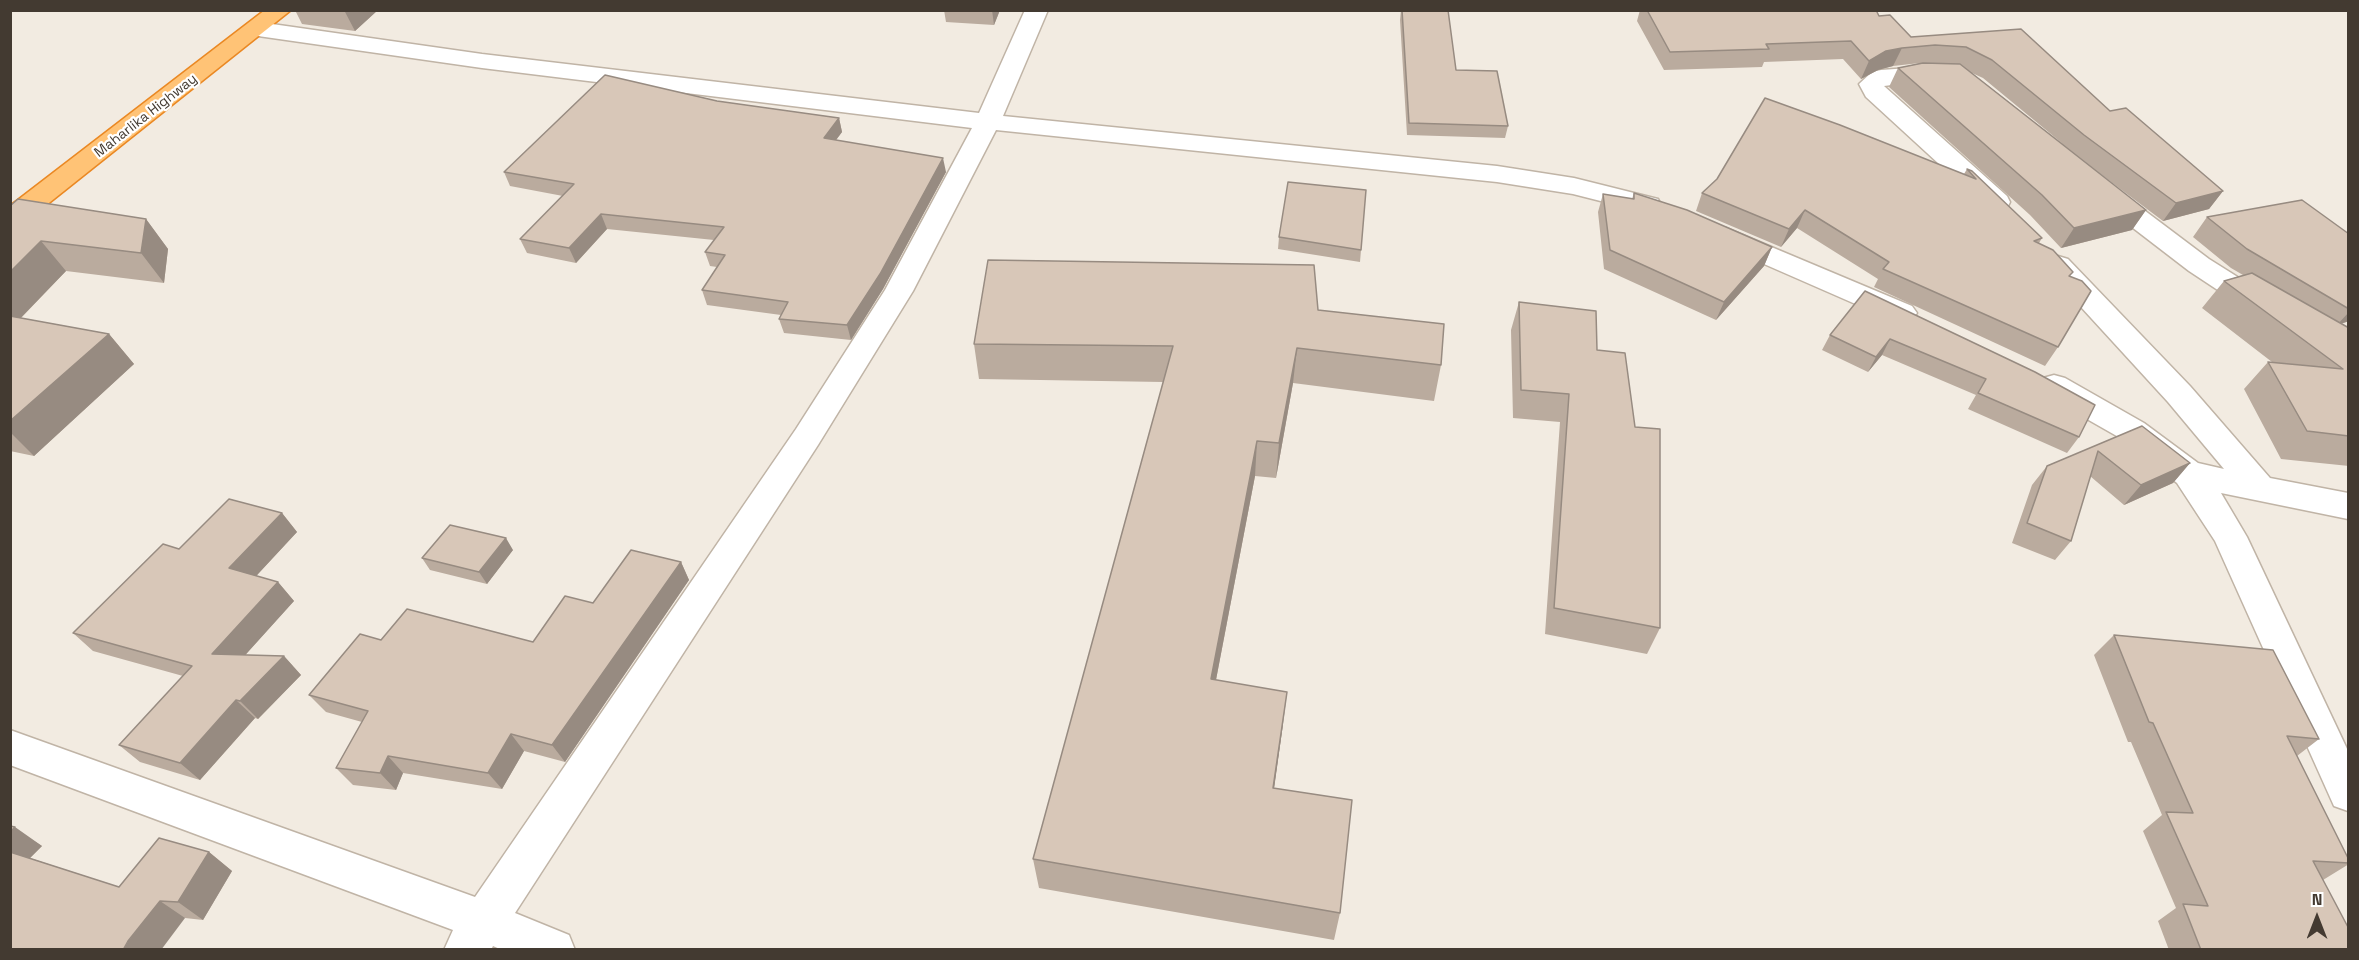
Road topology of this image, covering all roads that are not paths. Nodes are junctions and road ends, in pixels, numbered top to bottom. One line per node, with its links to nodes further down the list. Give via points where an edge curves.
1 (280, 10): 3 (highway, Maharlika Highway)
2 (1036, 10): 5 (street)
3 (258, 29): 5 (street, via 494,63); 8 (highway, Maharlika Highway)
4 (1959, 76): 9 (street, via 1942,72 1881,78 1870,84)
5 (987, 122): 7 (street, via 1497,174 1574,186); 20 (street, via 899,291 807,437)
6 (2088, 180): 12 (street, via 2199,265)
7 (1673, 215)
8 (10, 220)
9 (2018, 223)
10 (1702, 226): 13 (street)
11 (2042, 247): 16 (street, via 2179,394)
12 (2281, 316)
13 (1919, 321)
14 (2036, 376): 15 (street, via 2133,431)
15 (2189, 474): 16 (street); 19 (street, via 2230,537)
16 (2260, 489): 17 (street)
17 (2349, 506)
18 (10, 747): 20 (street)
19 (2349, 793)
20 (475, 935): 21 (street)
21 (554, 950)

